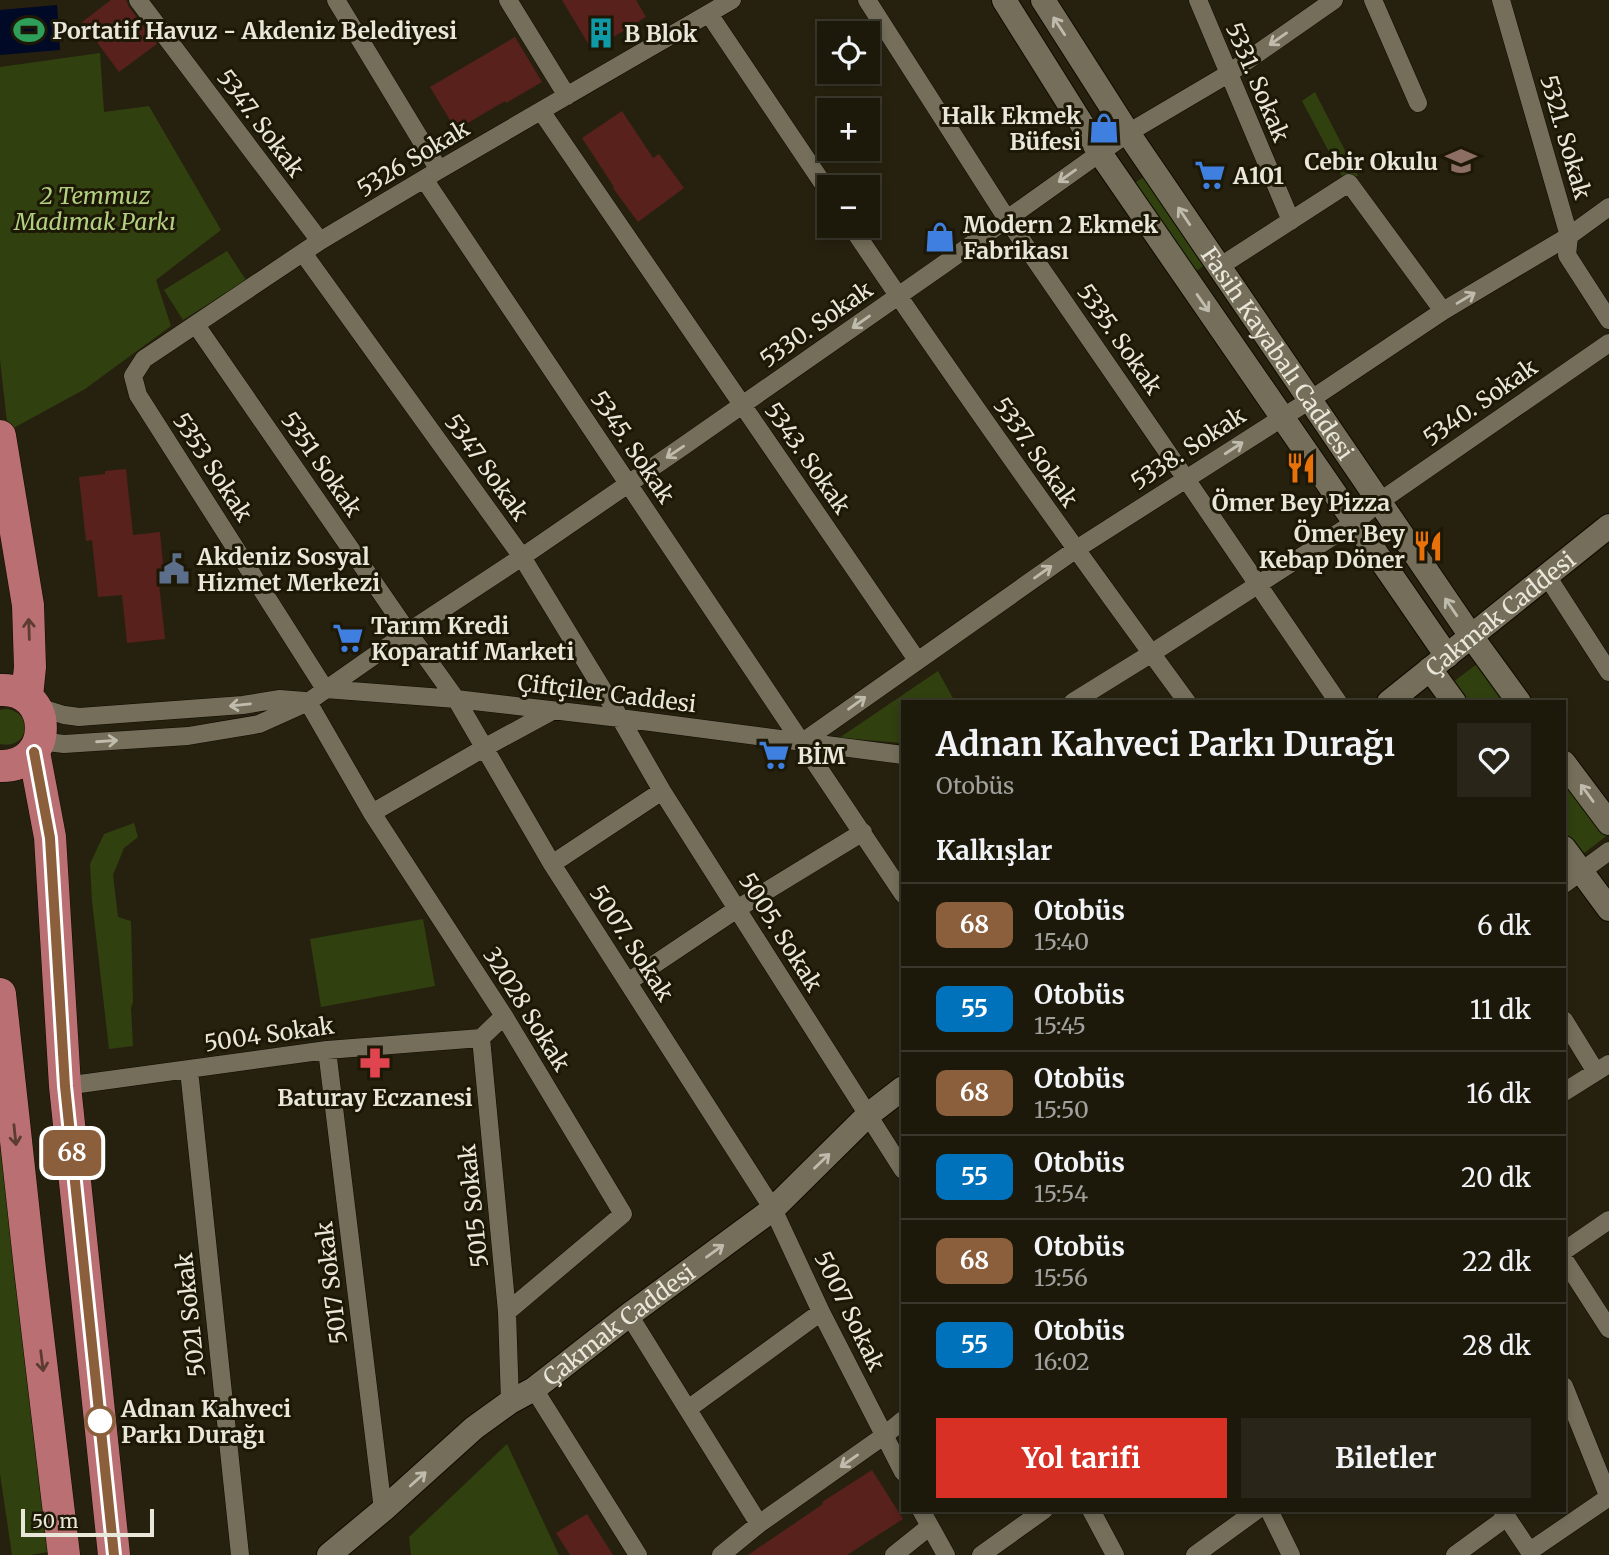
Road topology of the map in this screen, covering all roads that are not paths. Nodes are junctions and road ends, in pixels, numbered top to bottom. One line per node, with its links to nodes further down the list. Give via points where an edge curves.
1 (138, 0): 27 (street, 5347. Sokak)
2 (336, 0): 19 (street)
3 (508, 0): 14 (street)
4 (732, 0): 12 (street, 5326 Sokak)
5 (867, 0): 23 (street, 5335. Sokak)
6 (1004, 0): 18 (street, Fasih Kayabalı Caddesi)
7 (1042, 0): 17 (street, Fasih Kayabalı Caddesi, one-way to 7)
8 (1198, 0): 13 (street, 5331. Sokak)
9 (1334, 0): 13 (street, 5330. Sokak, one-way to 13)
10 (1373, 0): 15 (street)
11 (1501, 0): 25 (street, 5321. Sokak)
12 (709, 14): 14 (street, 5326 Sokak); 20 (street)
13 (1228, 74): 17 (street, 5330. Sokak); 24 (street, 5331. Sokak)
14 (568, 96): 16 (street, 5326 Sokak)
15 (1418, 103)
16 (541, 111): 19 (street, 5326 Sokak); 37 (street, 5343. Sokak)
17 (1128, 133): 18 (street, 5330. Sokak); 29 (street, Fasih Kayabalı Caddesi, one-way to 17)
18 (1100, 153): 23 (street, 5330. Sokak, one-way to 23); 38 (street, Fasih Kayabalı Caddesi, one-way to 38)
19 (439, 170): 21 (street, 5326 Sokak)
20 (817, 175)
21 (424, 179): 27 (street, 5326 Sokak); 41 (street, 5345. Sokak)
22 (1609, 207): 25 (street, 5338. Sokak)
23 (1007, 219): 30 (street, 5330. Sokak); 40 (street, 5335. Sokak)
24 (1291, 221): 29 (street); 31 (street, via 1349,183)
25 (1569, 236): 31 (street, 5338. Sokak, one-way to 25); 32 (street, 5321. Sokak, via 1567,255)
26 (858, 238): 30 (street, 5337. Sokak)
27 (320, 241): 28 (street, 5326 Sokak)
28 (303, 253): 33 (street, 5326 Sokak); 46 (street, 5347 Sokak)
29 (1219, 267): 36 (street, Fasih Kayabalı Caddesi)
30 (898, 296): 37 (street, 5330. Sokak, one-way to 37); 45 (street, 5337. Sokak)
31 (1443, 311): 36 (street, 5338. Sokak)
32 (1609, 320)
33 (195, 325): 35 (street, 5326 Sokak, via 144,359); 49 (street, 5351 Sokak)
34 (1609, 343): 42 (street, 5340. Sokak)
35 (133, 376): 55 (street, 5353 Sokak, via 138,395)
36 (1310, 400): 38 (street, 5338. Sokak); 42 (street, Fasih Kayabalı Caddesi)
37 (741, 405): 41 (street, 5330. Sokak, one-way to 41); 52 (street, 5343. Sokak)
38 (1282, 417): 40 (street, 5338. Sokak, one-way to 38); 43 (street, Fasih Kayabalı Caddesi)
39 (0, 436): 56 (highway, one-way to 39, via 30,667 28,605)
40 (1186, 479): 45 (street, 5338. Sokak); 48 (street, 5335. Sokak)
41 (627, 484): 46 (street, 5330. Sokak); 67 (street, 5345. Sokak)
42 (1379, 502): 43 (street, 5340. Sokak); 50 (street, Fasih Kayabalı Caddesi, one-way to 42)
43 (1355, 522): 48 (street, 5340. Sokak); 53 (street, Fasih Kayabalı Caddesi)
44 (1609, 526): 47 (street, Çakmak Caddesi)
45 (1075, 550): 51 (street, 5337. Sokak); 52 (street, 5338. Sokak, one-way to 45)
46 (522, 557): 49 (street, 5330. Sokak); 66 (street, 5347 Sokak)
47 (1547, 576): 50 (street, Çakmak Caddesi); 54 (street)
48 (1258, 585): 51 (street, 5340. Sokak); 60 (street, 5335. Sokak)
49 (408, 632): 55 (street, 5330. Sokak); 57 (street, 5351 Sokak)
50 (1471, 636): 53 (street, Çakmak Caddesi); 63 (street, Fasih Kayabalı Caddesi)
51 (1152, 653): 58 (street, 5340. Sokak); 59 (street, 5337. Sokak)
52 (918, 660): 67 (street, 5338. Sokak, one-way to 52)
53 (1438, 662): 61 (street, Çakmak Caddesi); 62 (street, Fasih Kayabalı Caddesi)
54 (1609, 672)
55 (325, 689): 57 (street, Çiftçiler Caddesi); 64 (street)
56 (21, 698): 64 (street, one-way to 56, via 281,699 79,717); 68 (highway, via 40,717 42,729)
57 (456, 699): 65 (street, Çiftçiler Caddesi); 69 (street, 5007. Sokak)
58 (1076, 700)
59 (1186, 700)
60 (1337, 700)
61 (1391, 700)
62 (1453, 700)
63 (1518, 700)
64 (308, 702): 68 (street, one-way to 64, via 188,736 259,724); 74 (street, 32028 Sokak)
65 (552, 711): 66 (street, Çiftçiler Caddesi); 69 (street)
66 (620, 718): 67 (street, Çiftçiler Caddesi); 73 (street, 5005. Sokak)
67 (801, 743): 70 (street, Çiftçiler Caddesi); 76 (street, 5345. Sokak)
68 (36, 746): 71 (highway, via 25,760); 92 (highway, via 50,838)
69 (484, 748): 74 (street); 79 (street, 5007. Sokak)
70 (901, 755)
71 (0, 766)
72 (1566, 766): 75 (street, one-way to 72)
73 (662, 791): 79 (street); 82 (street, 5005. Sokak)
74 (372, 813): 86 (street, 32028 Sokak)
75 (1609, 823)
76 (863, 832): 81 (street, 5345. Sokak); 82 (street)
77 (1609, 851): 80 (street)
78 (1566, 854): 80 (street)
79 (552, 864): 84 (street, 5007. Sokak)
80 (1573, 877): 83 (street)
81 (901, 891)
82 (737, 909): 84 (street); 95 (street, 5005. Sokak)
83 (1609, 909)
84 (628, 982): 97 (street, 5007. Sokak)
85 (0, 994): 122 (highway, one-way to 122)
86 (503, 1016): 88 (street); 101 (street, 32028 Sokak, via 623,1214)
87 (1566, 1022): 90 (street)
88 (481, 1038): 89 (street, 5004 Sokak); 101 (street, 5015 Sokak)
89 (327, 1050): 91 (street, 5004 Sokak); 113 (street, 5017 Sokak)
90 (1603, 1068): 94 (street)
91 (189, 1070): 92 (street, 5004 Sokak); 124 (street, 5021 Sokak)
92 (65, 1086): 123 (highway)
93 (901, 1090): 95 (street, Çakmak Caddesi)
94 (1566, 1091)
95 (868, 1115): 96 (street, 5005. Sokak); 97 (street, Çakmak Caddesi, one-way to 95)
96 (901, 1167)
97 (773, 1209): 102 (street, 5007 Sokak); 103 (street, Çakmak Caddesi, one-way to 97)
98 (1609, 1220): 99 (street)
99 (1566, 1250)
100 (1566, 1262): 104 (street)
101 (508, 1312): 107 (street, 5015 Sokak)
102 (821, 1312): 108 (street); 110 (street, 5007 Sokak)
103 (629, 1315): 105 (street, Çakmak Caddesi); 108 (street)
104 (1609, 1329)
105 (534, 1389): 107 (street, Çakmak Caddesi); 126 (street)
106 (1566, 1391): 112 (street)
107 (510, 1402): 113 (street, Çakmak Caddesi, one-way to 107, via 474,1428)
108 (688, 1409): 120 (street)
109 (901, 1422): 110 (street)
110 (885, 1435): 111 (street, 5007 Sokak); 120 (street, one-way to 120)
111 (901, 1468)
112 (1609, 1498): 121 (street)
113 (383, 1510): 125 (street, Çakmak Caddesi)
114 (1041, 1512): 130 (street)
115 (1092, 1512): 131 (street)
116 (1254, 1512): 132 (street)
117 (1270, 1512): 133 (street)
118 (1504, 1513): 121 (street); 134 (street)
119 (925, 1518): 128 (street); 129 (street)
120 (759, 1524): 127 (street)
121 (1531, 1553)
122 (64, 1555)
123 (114, 1555)
124 (240, 1555)
125 (329, 1555)
126 (638, 1555)
127 (720, 1555)
128 (894, 1555)
129 (946, 1555)
130 (981, 1555)
131 (1115, 1555)
132 (1195, 1555)
133 (1291, 1555)
134 (1455, 1555)

